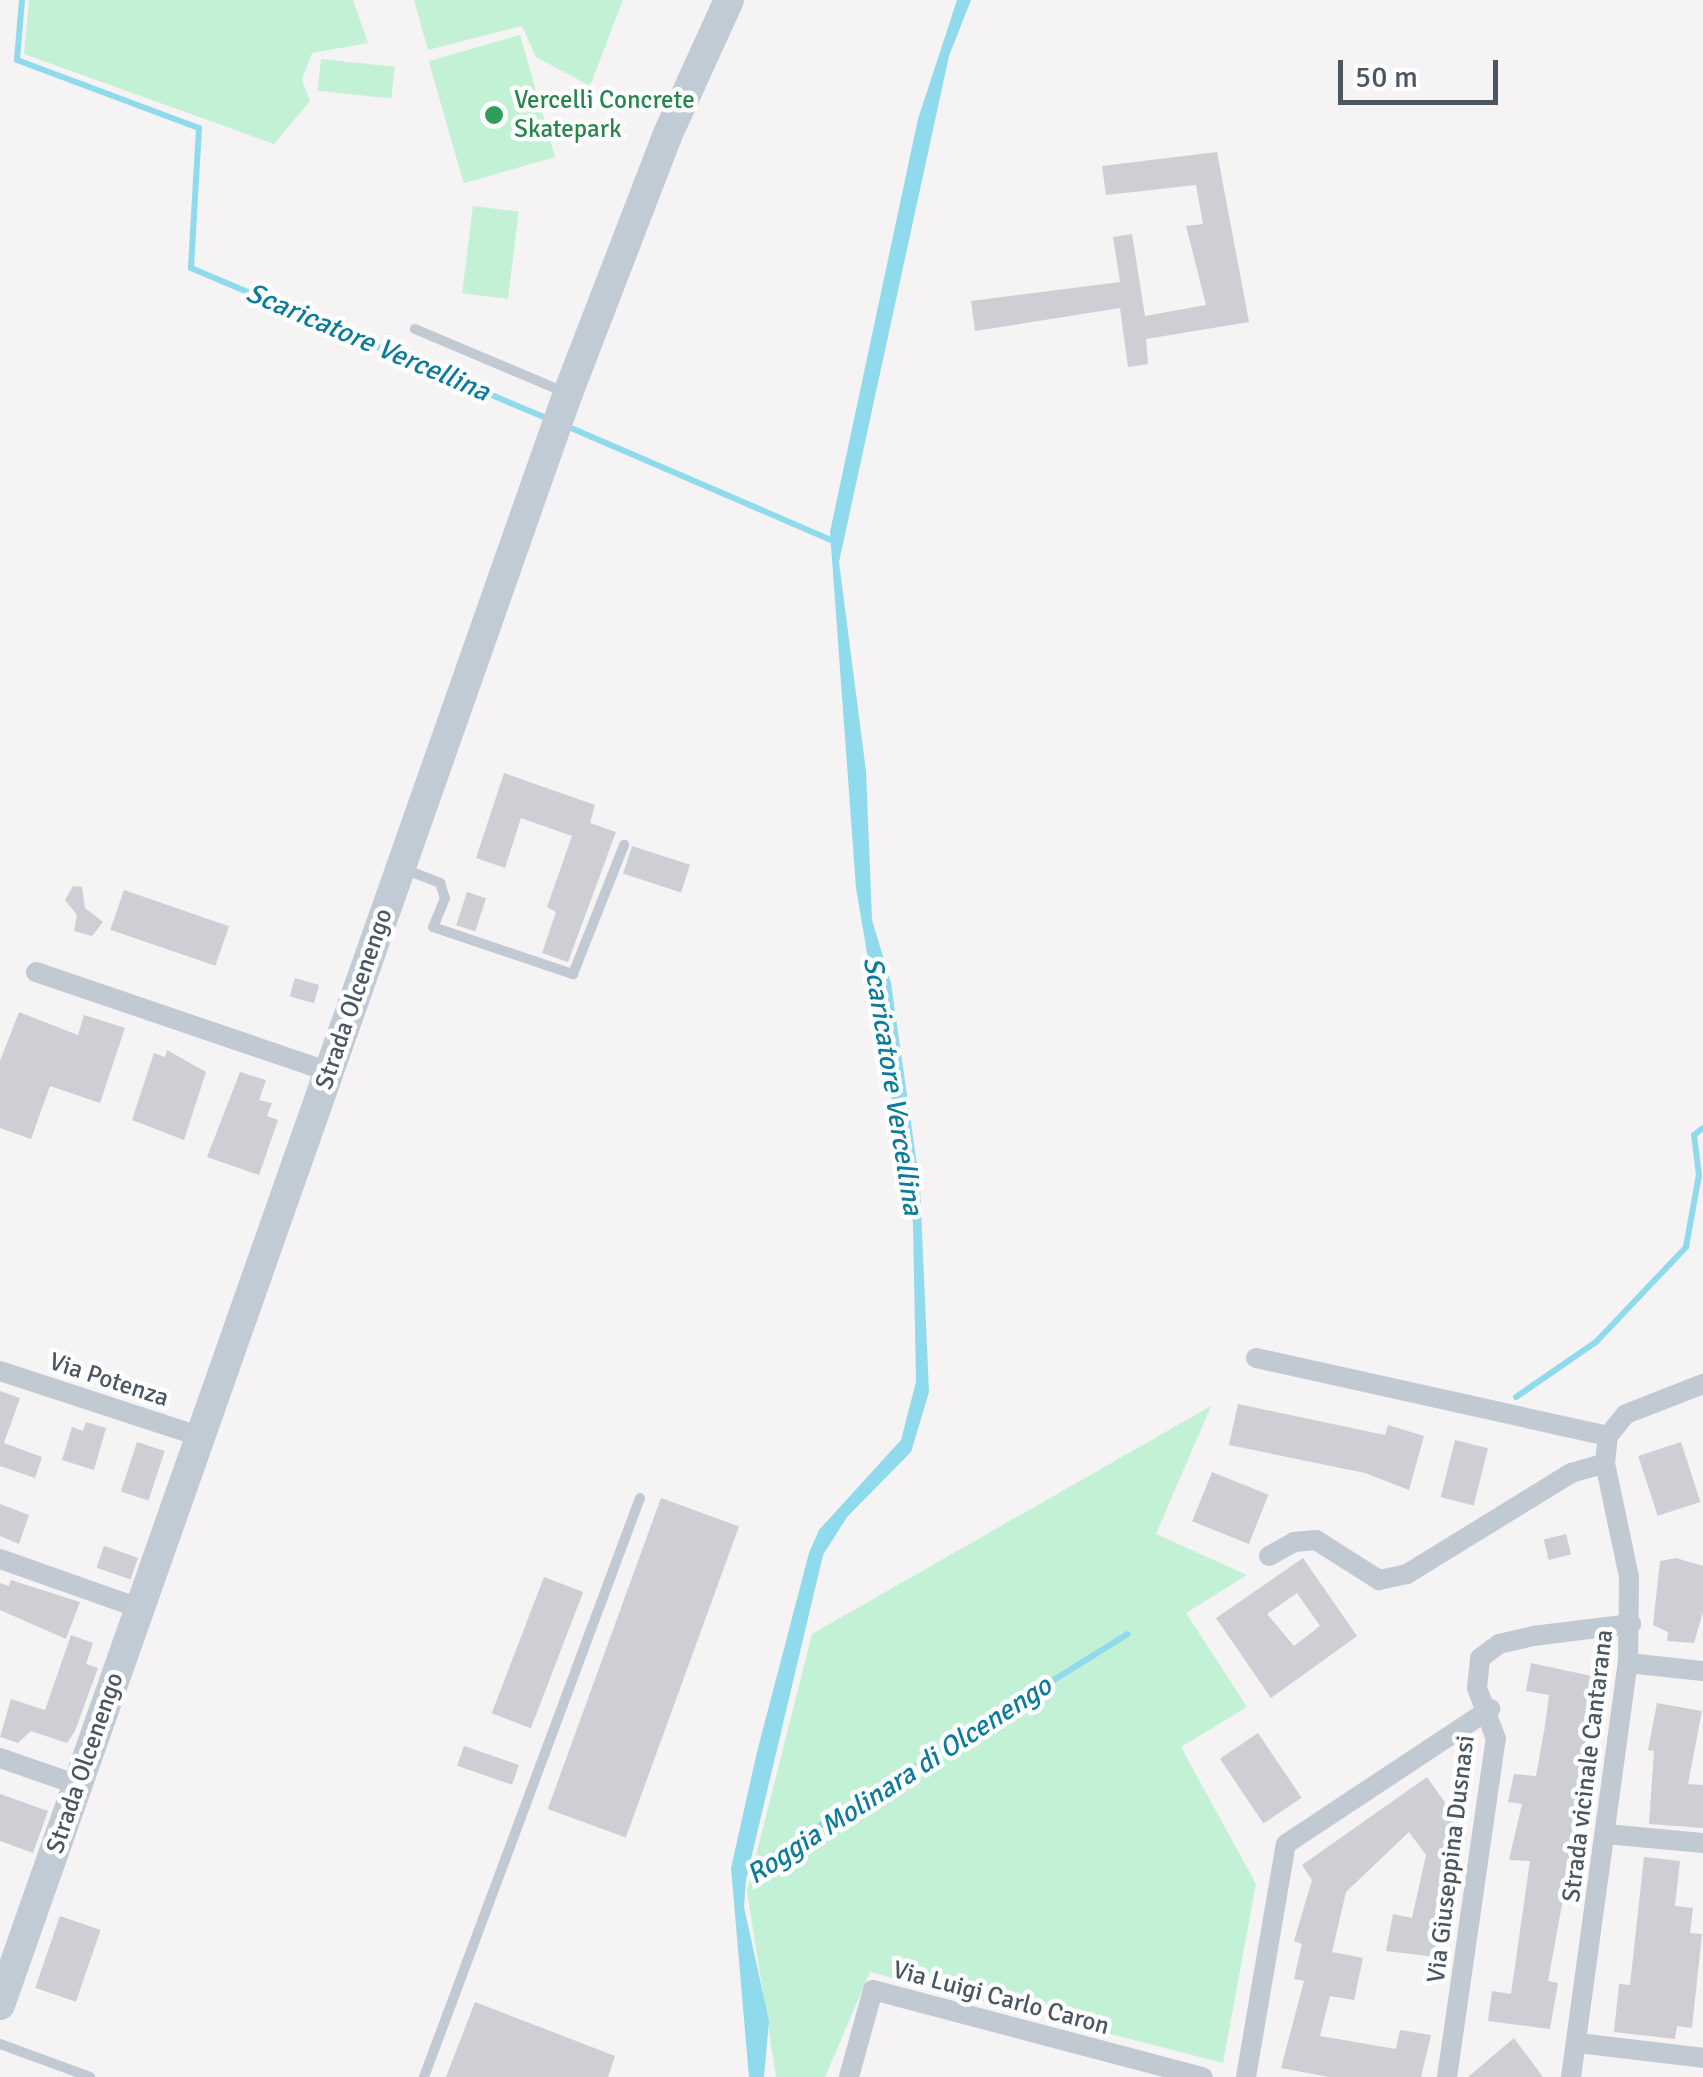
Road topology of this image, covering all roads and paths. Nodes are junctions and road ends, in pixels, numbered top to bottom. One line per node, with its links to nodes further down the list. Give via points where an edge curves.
1 (729, 0): 3 (street, Strada Olcenengo, via 667,136)
2 (415, 329): 3 (lane)
3 (568, 393): 5 (street, Strada Olcenengo)
4 (624, 844): 5 (lane, via 573,974 433,927 446,898 440,883)
5 (400, 867): 7 (street, Strada Olcenengo)
6 (36, 972): 7 (street)
7 (329, 1072): 12 (street, Strada Olcenengo)
8 (1256, 1358): 11 (street)
9 (0, 1370): 12 (street, Via Potenza)
10 (1703, 1384): 11 (street, via 1626,1414)
11 (1608, 1436): 13 (street, Strada vicinale Cantarana)
12 (202, 1437): 17 (street, Strada Olcenengo)
13 (1605, 1463): 15 (street, via 1571,1474 1408,1574 1379,1580 1316,1540 1294,1542); 18 (street, Strada vicinale Cantarana, via 1625,1546)
14 (640, 1498): 31 (lane)
15 (1269, 1556)
16 (0, 1559): 17 (street)
17 (139, 1608): 23 (street, Strada Olcenengo)
18 (1630, 1624): 19 (street, Strada vicinale Cantarana); 21 (street, via 1499,1644 1480,1658 1477,1688)
19 (1628, 1663): 20 (street); 24 (street, Strada vicinale Cantarana)
20 (1703, 1671)
21 (1490, 1708): 34 (street, Via Giuseppina Dusnasi, via 1286,1844); 35 (street, Via Giuseppina Dusnasi, via 1496,1739)
22 (0, 1758): 23 (street)
23 (78, 1786): 26 (street, Strada Olcenengo)
24 (1606, 1834): 25 (street); 27 (street, Strada vicinale Cantarana)
25 (1703, 1844)
26 (0, 2006)
27 (1578, 2043): 29 (street); 36 (street, Strada vicinale Cantarana)
28 (0, 2044): 30 (lane)
29 (1703, 2058)
30 (90, 2077)
31 (424, 2077)
32 (849, 2077): 33 (street, Via Luigi Carlo Caron, via 873,1990)
33 (1203, 2077)
34 (1246, 2077)
35 (1447, 2077)
36 (1571, 2077)

